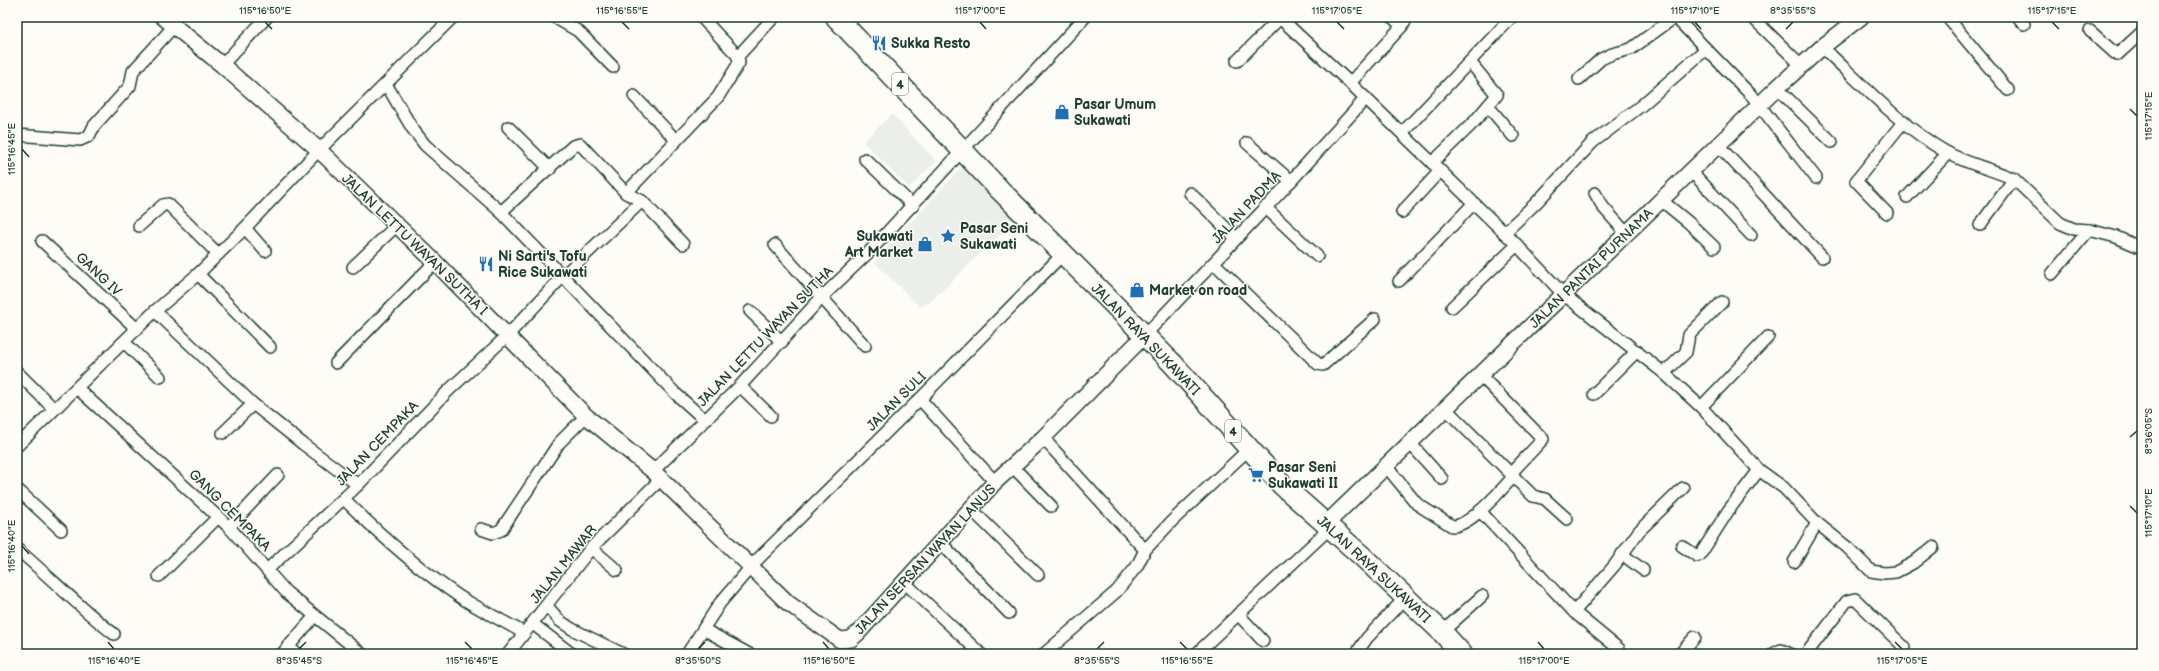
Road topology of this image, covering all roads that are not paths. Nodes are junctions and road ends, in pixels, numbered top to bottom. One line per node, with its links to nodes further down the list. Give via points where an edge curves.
1 (267, 17): 24 (street)
2 (453, 17): 29 (street)
3 (554, 17): 26 (street, via 578,31)
4 (701, 17): 21 (street)
5 (774, 17): 21 (street)
6 (836, 17): 46 (highway, JALAN RAYA SUKAWATI / 4)
7 (1085, 17): 46 (street, JALAN LETTU WAYAN SUTHA)
8 (1392, 17): 16 (street)
9 (1512, 17): 23 (street)
10 (1675, 17): 20 (street); 27 (street, via 1631,50 1601,59)
11 (1861, 17): 19 (street, JALAN PANTAI PURNAMA)
12 (1946, 17): 31 (street)
13 (1280, 18): 22 (street); 28 (street)
14 (1754, 19): 25 (street)
15 (168, 21): 24 (street, JALAN LETTU WAYAN SUTHA I); 39 (street, via 133,71 130,86 94,126 89,136 80,140)
16 (1404, 21): 28 (street)
17 (2090, 31): 18 (street, via 2117,55)
18 (2140, 40)
19 (1822, 47): 25 (street, JALAN PANTAI PURNAMA); 36 (street)
20 (1706, 49): 35 (street); 72 (street, via 1642,105 1593,142 1536,204)
21 (738, 56): 41 (street, via 739,64 718,96)
22 (1237, 61)
23 (1470, 62): 34 (street, via 1497,94); 38 (street)
24 (222, 65): 45 (street, JALAN LETTU WAYAN SUTHA I)
25 (1801, 65): 30 (street, JALAN PANTAI PURNAMA)
26 (612, 67)
27 (1579, 79)
28 (1350, 83): 33 (street)
29 (386, 84): 45 (street); 64 (street, via 424,145)
30 (1777, 88): 35 (street, JALAN PANTAI PURNAMA); 42 (street)
31 (2008, 90)
32 (634, 96): 41 (street)
33 (1366, 98): 38 (street); 54 (street, JALAN PADMA)
34 (1488, 106): 40 (street); 49 (street)
35 (1758, 106): 44 (street, JALAN PANTAI PURNAMA); 52 (street)
36 (1904, 121): 47 (street); 66 (street, via 1856,181)
37 (508, 127): 50 (street)
38 (1402, 133): 49 (street)
39 (17, 135)
40 (1513, 136)
41 (676, 140): 55 (street)
42 (1832, 142)
43 (1247, 143): 54 (street)
44 (1718, 145): 51 (street, JALAN PANTAI PURNAMA); 86 (street)
45 (319, 150): 69 (street, JALAN LETTU WAYAN SUTHA I); 70 (street)
46 (963, 151): 62 (street, JALAN LETTU WAYAN SUTHA); 84 (highway, JALAN RAYA SUKAWATI / 4)
47 (1948, 153): 53 (street); 58 (street)
48 (865, 159): 62 (street)
49 (1436, 167): 61 (street); 65 (street)
50 (550, 169): 55 (street, via 573,146 580,144); 64 (street)
51 (1691, 171): 59 (street, JALAN PANTAI PURNAMA); 74 (street)
52 (1816, 178)
53 (2014, 179): 67 (street); 71 (street, via 2060,223 2074,229)
54 (1291, 181): 63 (street, JALAN PADMA)
55 (626, 192): 60 (street)
56 (1190, 193): 75 (street)
57 (1595, 193): 73 (street)
58 (1907, 197)
59 (1661, 200): 73 (street, JALAN PANTAI PURNAMA); 80 (street)
60 (642, 201): 77 (street); 92 (street, JALAN CEMPAKA)
61 (1474, 203): 72 (street); 93 (street)
62 (913, 206): 95 (street, JALAN LETTU WAYAN SUTHA)
63 (1266, 207): 75 (street, JALAN PADMA); 85 (street)
64 (501, 212): 92 (street)
65 (1402, 212)
66 (1887, 213)
67 (1980, 225)
68 (139, 226): 83 (street, via 165,204 170,205)
69 (396, 226): 87 (street, JALAN LETTU WAYAN SUTHA I); 89 (street)
70 (245, 228): 82 (street); 83 (street)
71 (2090, 230): 81 (street); 91 (street)
72 (1504, 233): 78 (street)
73 (1626, 233): 94 (street, JALAN PANTAI PURNAMA)
74 (1751, 235)
75 (1236, 238): 88 (street, JALAN PADMA)
76 (42, 241): 101 (street, GANG IV)
77 (683, 244)
78 (1517, 245): 94 (street); 97 (street)
79 (775, 246): 95 (street)
80 (1714, 247)
81 (2142, 248)
82 (265, 251)
83 (218, 254): 90 (street)
84 (1063, 254): 103 (highway, JALAN RAYA SUKAWATI / 4); 118 (street, JALAN SULI)
85 (1317, 256)
86 (1822, 257)
87 (435, 262): 102 (street, JALAN LETTU WAYAN SUTHA I); 110 (street)
88 (1214, 263): 100 (street, via 1319,365 1323,365); 103 (street, JALAN PADMA)
89 (353, 267)
90 (198, 274): 98 (street); 108 (street)
91 (2052, 274)
92 (563, 276): 102 (street, JALAN CEMPAKA); 125 (street, via 676,394)
93 (1399, 281)
94 (1563, 294): 109 (street); 113 (street, JALAN PANTAI PURNAMA)
95 (821, 298): 106 (street, JALAN LETTU WAYAN SUTHA); 107 (street)
96 (1722, 302): 112 (street, via 1689,335 1686,352)
97 (1452, 307)
98 (155, 311): 101 (street); 119 (street)
99 (750, 312): 106 (street)
100 (1375, 319)
101 (137, 329): 105 (street)
102 (508, 335): 123 (street, JALAN LETTU WAYAN SUTHA I); 139 (street, JALAN CEMPAKA, via 448,391)
103 (1144, 335): 127 (street, JALAN SERSAN WAYAN LANUS); 130 (highway, JALAN RAYA SUKAWATI / 4)
104 (1768, 337): 120 (street)
105 (124, 342): 114 (street); 116 (street)
106 (782, 342): 115 (street, JALAN LETTU WAYAN SUTHA)
107 (865, 346)
108 (270, 347)
109 (1637, 351): 112 (street); 117 (street)
110 (336, 363)
111 (17, 372): 122 (street)
112 (1664, 373): 120 (street)
113 (1480, 375): 121 (street, JALAN PANTAI PURNAMA); 136 (street, via 1543,439 1514,470)
114 (160, 377)
115 (740, 386): 124 (street); 125 (street, JALAN LETTU WAYAN SUTHA)
116 (77, 388): 122 (street); 146 (street, GANG CEMPAKA)
117 (1594, 394)
118 (920, 399): 138 (street); 161 (street, JALAN SULI)
119 (253, 404): 126 (street); 139 (street)
120 (1700, 407): 133 (street)
121 (1445, 408): 128 (street, JALAN PANTAI PURNAMA); 136 (street)
122 (54, 409): 129 (street)
123 (586, 416): 135 (street, JALAN LETTU WAYAN SUTHA I); 151 (street, via 559,443 501,530 493,533)
124 (771, 416)
125 (705, 420): 135 (street, JALAN LETTU WAYAN SUTHA)
126 (223, 433)
127 (1042, 438): 132 (street, JALAN SERSAN WAYAN LANUS); 158 (street)
128 (1410, 443): 131 (street, JALAN PANTAI PURNAMA); 137 (street)
129 (17, 446)
130 (1249, 449): 149 (highway, JALAN RAYA SUKAWATI / 4, via 1283,486); 158 (street)
131 (1386, 466): 145 (street, via 1417,504 1452,526 1462,524); 149 (street, JALAN PANTAI PURNAMA)
132 (1013, 467): 138 (street, JALAN SERSAN WAYAN LANUS); 143 (street)
133 (1759, 470): 148 (street, via 1784,488); 154 (street, via 1728,511 1700,555 1697,556)
134 (278, 475): 150 (street)
135 (657, 475): 156 (street, JALAN MAWAR); 161 (street, JALAN SERSAN WAYAN LANUS)
136 (1513, 477): 145 (street); 147 (street, via 1536,498 1545,499)
137 (1442, 479)
138 (995, 482): 144 (street, JALAN SERSAN WAYAN LANUS)
139 (358, 485): 142 (street, JALAN CEMPAKA)
140 (1684, 488): 159 (street, via 1640,531)
141 (17, 490): 152 (street)
142 (344, 499): 162 (street, JALAN CEMPAKA); 178 (street, via 417,566 461,597)
143 (1051, 506)
144 (971, 509): 153 (street, JALAN SERSAN WAYAN LANUS); 165 (street)
145 (1480, 511): 171 (street)
146 (218, 517): 150 (street, GANG CEMPAKA); 166 (street)
147 (1567, 519)
148 (1817, 523): 155 (street, via 1871,571 1896,572 1913,564); 160 (street)
149 (1328, 526): 169 (highway, JALAN RAYA SUKAWATI / 4); 173 (street)
150 (230, 528): 162 (street, GANG CEMPAKA)
151 (481, 529)
152 (61, 530)
153 (940, 542): 167 (street, JALAN SERSAN WAYAN LANUS); 172 (street)
154 (1682, 546)
155 (1933, 547)
156 (591, 548): 163 (street); 170 (street, JALAN MAWAR)
157 (17, 549): 179 (street, via 80,608)
158 (1145, 550): 192 (street, via 1137,566 1117,591)
159 (1622, 554): 164 (street); 171 (street)
160 (1794, 562)
161 (750, 568): 167 (street, JALAN SERSAN WAYAN LANUS, via 788,603 845,641 858,633); 176 (street, JALAN SULI, via 720,603)
162 (267, 570): 174 (street, GANG CEMPAKA, via 286,592)
163 (617, 570)
164 (1643, 570)
165 (1038, 575)
166 (159, 576)
167 (903, 581): 191 (street)
168 (1482, 596): 177 (street)
169 (1405, 598): 177 (highway, JALAN RAYA SUKAWATI / 4); 193 (street, via 1367,638)
170 (547, 606): 175 (street, JALAN MAWAR); 188 (street, via 560,621 572,629)
171 (1574, 612): 195 (street, via 1619,649)
172 (1009, 613)
173 (1238, 614): 181 (street); 184 (street)
174 (314, 616): 183 (street); 185 (street, GANG CEMPAKA)
175 (533, 624): 178 (street, JALAN MAWAR); 187 (street)
176 (703, 629): 189 (street, JALAN SULI); 190 (street)
177 (1442, 632): 194 (highway, JALAN RAYA SUKAWATI / 4)
178 (524, 633): 186 (street, JALAN MAWAR)
179 (114, 634)
180 (1695, 637): 196 (street)
181 (1263, 641)
182 (1904, 647): 199 (street, via 1856,599 1852,599 1847,601)
183 (289, 651)
184 (1199, 653)
185 (362, 654)
186 (508, 654)
187 (572, 654)
188 (623, 654)
189 (687, 654)
190 (749, 654)
191 (981, 654)
192 (1044, 654)
193 (1356, 654)
194 (1462, 654)
195 (1621, 654)
196 (1680, 654)
197 (1773, 654): 198 (street, via 1781,650)
198 (1790, 654)
199 (1806, 654)

